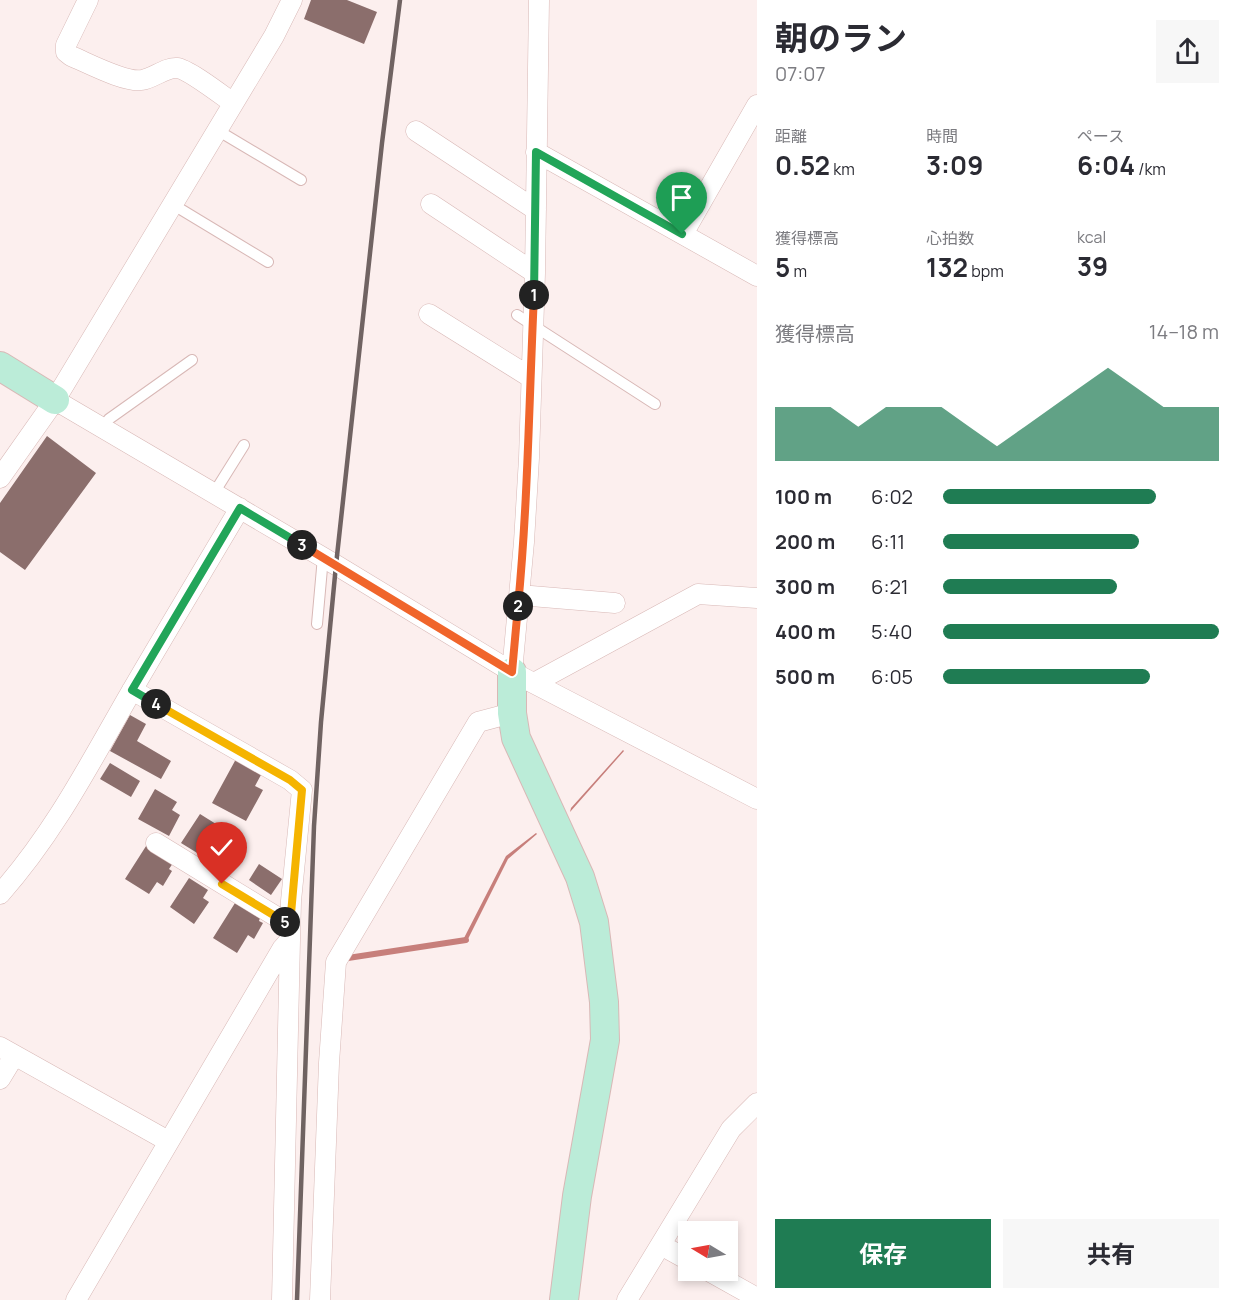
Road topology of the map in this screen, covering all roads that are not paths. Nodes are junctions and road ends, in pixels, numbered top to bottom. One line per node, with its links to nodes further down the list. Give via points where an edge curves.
1 (88, 0): 4 (street, via 66,45 71,56 140,81 180,68)
2 (292, 0): 4 (street)
3 (538, 0): 8 (street)
4 (233, 103): 6 (street)
5 (757, 105): 13 (street)
6 (217, 130): 9 (lane); 10 (street)
7 (416, 131): 12 (street)
8 (536, 152): 12 (street); 13 (street)
9 (301, 180)
10 (172, 204): 14 (lane); 22 (street)
11 (431, 204): 15 (street)
12 (536, 210): 15 (street)
13 (682, 234): 16 (street)
14 (268, 262)
15 (535, 273): 18 (street)
16 (757, 276)
17 (429, 314): 21 (street)
18 (525, 320): 21 (street); 23 (lane)
19 (192, 360): 24 (lane)
20 (0, 366): 22 (street)
21 (530, 377): 30 (street)
22 (55, 400): 24 (street); 26 (street)
23 (655, 404)
24 (102, 428): 27 (street)
25 (244, 445): 27 (lane)
26 (0, 478)
27 (214, 493): 28 (street)
28 (240, 508): 29 (street); 35 (street)
29 (323, 557): 33 (lane); 34 (street)
30 (519, 595): 32 (street); 34 (street)
31 (757, 598): 34 (street, via 698,594)
32 (615, 603)
33 (317, 624)
34 (523, 677): 36 (street); 37 (street)
35 (132, 690): 39 (street, via 60,817 25,867); 40 (street, via 302,790)
36 (512, 713): 51 (street, via 478,722 336,962); 52 (street, via 516,738 580,877 594,922 604,1002 603,1058 577,1196)
37 (757, 799)
38 (156, 843): 40 (street)
39 (0, 894)
40 (290, 932): 44 (street); 50 (street)
41 (7, 1052): 42 (street); 44 (street)
42 (0, 1078)
43 (757, 1103): 45 (street, via 731,1129)
44 (168, 1141): 49 (street)
45 (662, 1245): 46 (street); 53 (street)
46 (678, 1254)
47 (727, 1281): 48 (street)
48 (757, 1298)
49 (76, 1300)
50 (282, 1300)
51 (320, 1300)
52 (565, 1300)
53 (627, 1300)

